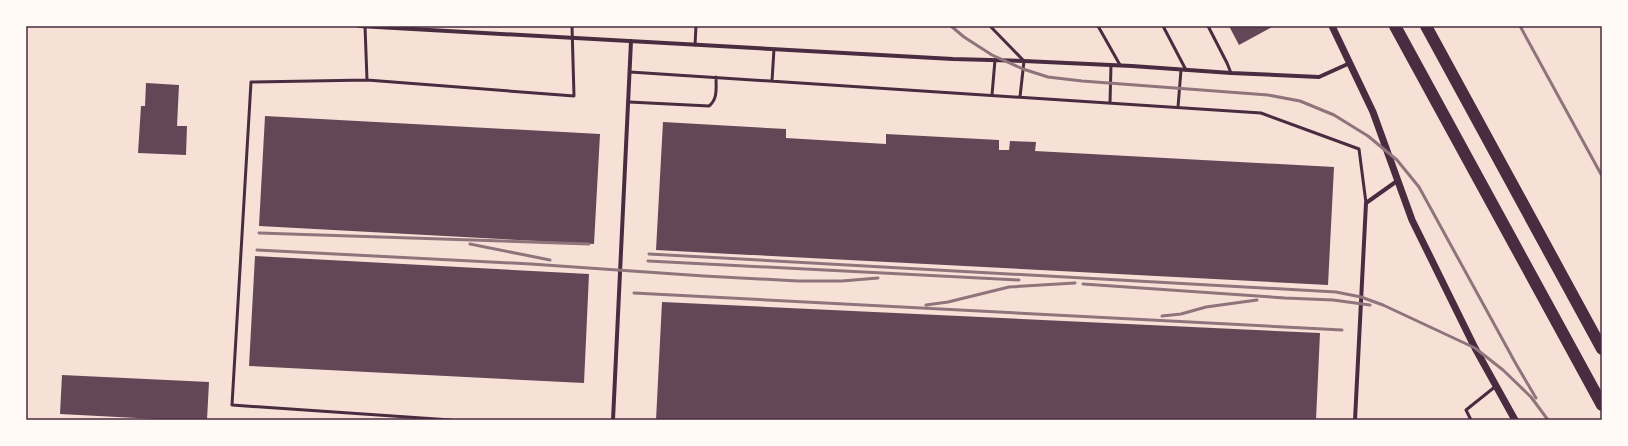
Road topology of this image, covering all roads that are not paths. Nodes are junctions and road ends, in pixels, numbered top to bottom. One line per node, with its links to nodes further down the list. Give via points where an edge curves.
1 (359, 26): 2 (street)
2 (365, 26): 12 (street); 26 (lane)
3 (572, 26): 12 (lane)
4 (696, 26): 14 (lane)
5 (990, 26): 17 (lane)
6 (1098, 26): 20 (lane)
7 (1163, 26): 22 (lane)
8 (1208, 26): 24 (lane)
9 (1332, 26): 18 (street)
10 (1395, 26): 37 (highway)
11 (1426, 26): 35 (highway)
12 (572, 38): 13 (street); 26 (lane, via 574,96)
13 (631, 41): 14 (street); 23 (street)
14 (696, 45): 15 (street)
15 (774, 49): 16 (street); 27 (lane)
16 (995, 60): 17 (street); 28 (lane)
17 (1024, 60): 19 (street); 29 (lane)
18 (1350, 63): 24 (street, via 1318,77); 33 (street, via 1373,112)
19 (1111, 65): 20 (street); 31 (lane)
20 (1120, 66): 21 (street)
21 (1181, 70): 22 (street); 32 (lane)
22 (1186, 70): 24 (street)
23 (630, 72): 25 (lane); 30 (street)
24 (1231, 73)
25 (716, 77): 27 (lane); 30 (lane, via 715,98 709,106)
26 (367, 80): 38 (lane, via 251,82 232,405)
27 (772, 81): 28 (lane)
28 (992, 95): 29 (lane)
29 (1020, 97): 31 (lane)
30 (629, 102): 39 (street)
31 (1110, 103): 32 (lane)
32 (1178, 107): 34 (lane, via 1262,113 1359,149)
33 (1398, 181): 34 (street); 36 (street, via 1412,220)
34 (1366, 203): 40 (street)
35 (1602, 349)
36 (1496, 386): 41 (lane, via 1466,410); 42 (street)
37 (1602, 405)
38 (451, 420)
39 (613, 420)
40 (1355, 420)
41 (1471, 420)
42 (1514, 420)

